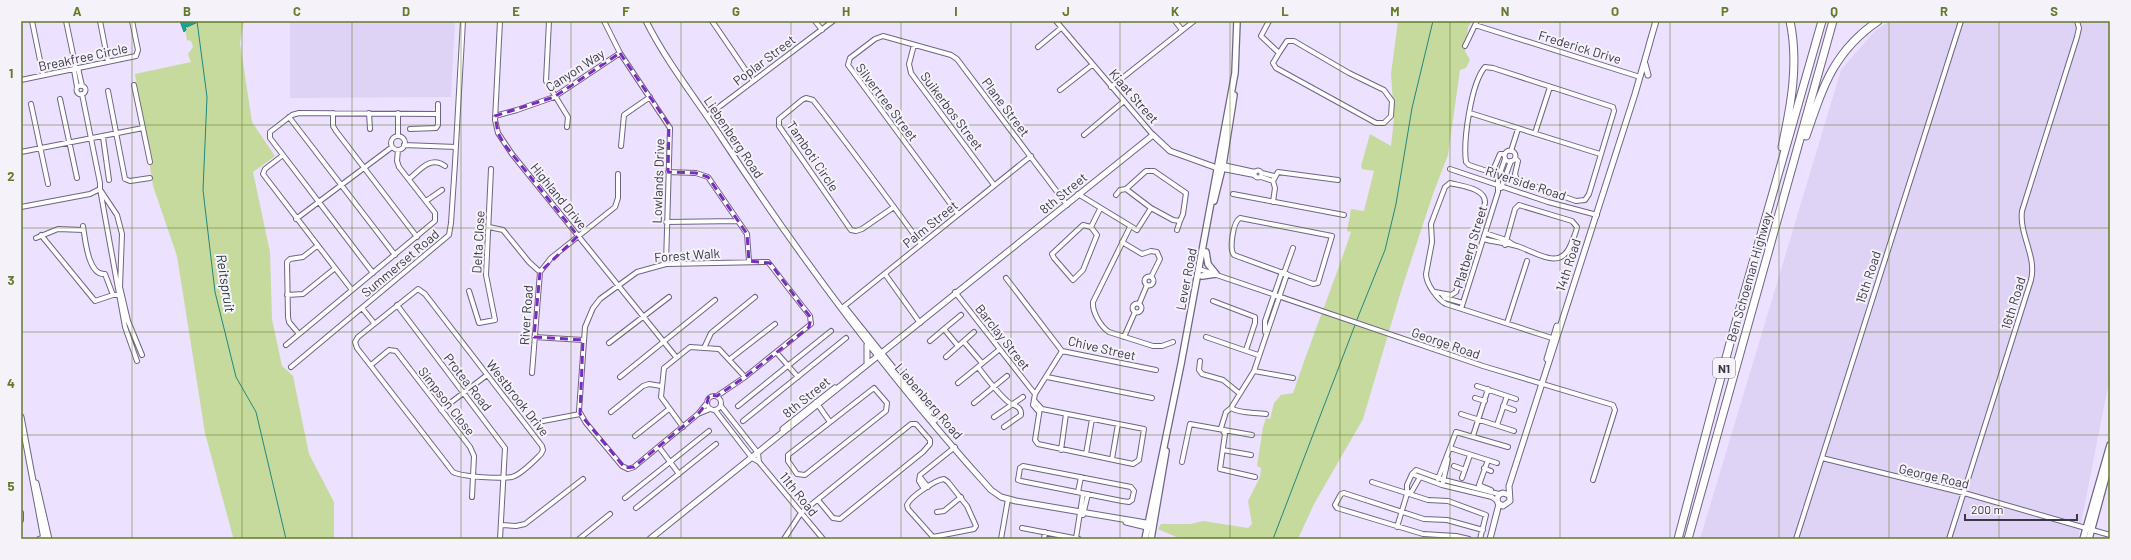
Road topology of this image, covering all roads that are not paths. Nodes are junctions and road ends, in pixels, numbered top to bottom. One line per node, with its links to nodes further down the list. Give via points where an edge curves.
1 (32, 21): 39 (street)
2 (66, 21): 38 (street)
3 (100, 21): 36 (street)
4 (132, 21): 36 (street, Breakfree Circle, via 138,54)
5 (463, 21): 82 (street, Summerset Road)
6 (500, 21): 63 (street, Highland Drive)
7 (548, 21): 52 (street, via 546,81)
8 (604, 21): 33 (street, Lowlands Drive)
9 (646, 21): 64 (street, Liebenberg Road, via 662,51)
10 (712, 21): 43 (street)
11 (815, 21): 27 (street)
12 (833, 21): 27 (street, Poplar Street)
13 (1056, 21): 26 (street, Kiaat Street)
14 (1175, 21): 28 (street)
15 (1194, 21): 28 (street)
16 (1238, 21): 96 (main road, Lever Road, via 1235,73)
17 (1269, 21): 34 (street, via 1261,37)
18 (1656, 21): 29 (street, 14th Road)
19 (1790, 21): 120 (highway, via 1795,68)
20 (1822, 21): 120 (highway, Ben Schoeman Highway / N1)
21 (1833, 21): 124 (highway, Ben Schoeman Highway / N1)
22 (1878, 21): 124 (highway, via 1848,46 1830,75 1820,95)
23 (1961, 21): 309 (street, 15th Road)
24 (1476, 23): 31 (street); 40 (street, Frederick Drive)
25 (2078, 23): 339 (street, 16th Road, via 2077,37 2022,211 2024,232 2032,261 2031,280)
26 (1061, 28): 32 (street); 37 (street, Kiaat Street)
27 (822, 30): 43 (street, Poplar Street)
28 (1182, 30): 47 (street)
29 (1650, 42): 35 (street, 14th Road); 40 (street, 14th Road)
30 (914, 46): 90 (street, Plane Street, via 951,55 957,59); 112 (street, Suikerbos Street, via 909,64 911,73); 130 (street, Silvertree Street, via 890,37 878,37 850,58 848,66)
31 (1465, 46)
32 (1038, 47)
33 (620, 53): 52 (street, Canyon Way); 53 (street, Lowlands Drive)
34 (1278, 53): 34 (street, via 1273,63 1276,68 1376,123 1384,123 1391,116 1390,97 1381,88 1349,73 1294,41 1287,41)
35 (1646, 61): 40 (street, 14th Road); 41 (street)
36 (108, 62): 38 (street, Breakfree Circle)
37 (1092, 65): 47 (street, Kiaat Street); 49 (street)
38 (76, 69): 39 (street, Breakfree Circle); 45 (street); 46 (street)
39 (43, 75): 42 (street, Breakfree Circle)
40 (1638, 75): 132 (street, 14th Road)
41 (1648, 75)
42 (21, 80)
43 (753, 81): 64 (street, Poplar Street)
44 (134, 85): 67 (street)
45 (82, 86): 46 (street); 51 (street, via 85,90)
46 (77, 87): 51 (street, via 77,93)
47 (1112, 87): 55 (street, Kiaat Street)
48 (1550, 87): 61 (street, via 1485,67 1476,87); 72 (street); 88 (street, via 1613,106 1614,111)
49 (1060, 90)
50 (108, 91): 71 (street)
51 (82, 94): 77 (street)
52 (554, 97): 63 (street, Canyon Way); 66 (street, via 568,117)
53 (650, 97): 80 (street, via 624,115); 100 (street, Lowlands Drive, via 670,128)
54 (60, 99): 78 (street)
55 (1124, 102): 73 (street); 74 (street, Kiaat Street)
56 (31, 104): 83 (street)
57 (438, 104): 62 (street)
58 (333, 113): 59 (street); 65 (street, via 299,113); 97 (street, via 334,127)
59 (369, 113): 60 (street); 68 (street)
60 (398, 113): 62 (street); 75 (street)
61 (1470, 113): 70 (street); 87 (street, via 1466,124 1467,164 1490,172 1500,154)
62 (438, 114): 69 (street, via 436,128)
63 (495, 116): 144 (street, Highland Drive, via 498,133 504,144)
64 (707, 116): 181 (street, Liebenberg Road, via 757,192)
65 (289, 117): 89 (street, via 269,135); 111 (street)
66 (567, 127)
67 (143, 128): 71 (street); 94 (street)
68 (370, 129)
69 (410, 129)
70 (1518, 129): 72 (street); 85 (street)
71 (116, 134): 76 (street); 105 (street, via 126,181)
72 (1535, 134): 88 (street)
73 (1084, 135)
74 (1153, 135): 96 (street, Kiaat Street, via 1170,152); 117 (street, 8th Street)
75 (398, 136): 79 (street, via 403,139); 81 (street, via 392,139)
76 (103, 137): 77 (street); 108 (street)
77 (92, 139): 78 (street); 115 (street)
78 (70, 143): 83 (street); 104 (street)
79 (404, 145): 82 (street); 84 (street)
80 (621, 146)
81 (392, 147): 84 (street); 97 (street)
82 (456, 147): 182 (street, Summerset Road, via 449,235)
83 (40, 148): 86 (street); 110 (street)
84 (398, 150): 107 (street, via 398,164)
85 (1511, 150): 87 (street); 91 (street)
86 (21, 152)
87 (1505, 154): 92 (street)
88 (1600, 154): 91 (street, via 1589,194 1582,201 1517,180 1515,174 1518,161)
89 (282, 155): 122 (street); 133 (street, via 265,169 263,174)
90 (1031, 156): 112 (street, Palm Street); 125 (street, Plane Street)
91 (1515, 158): 93 (street)
92 (1505, 159): 93 (street); 101 (street)
93 (1511, 161): 103 (street)
94 (150, 162)
95 (445, 166): 107 (street, via 438,162 429,162)
96 (1220, 167): 106 (street, Kiaat Street, via 1255,174 1256,178 1261,175); 152 (main road, Lever Road); 158 (main road, Lever Road)
97 (364, 168): 111 (street); 143 (street)
98 (491, 169): 137 (street, Delta Close)
99 (1450, 169): 113 (street, Riverside Road)
100 (668, 172): 134 (street, via 705,175); 136 (street, Lowlands Drive)
101 (1500, 173): 103 (street); 113 (street)
102 (618, 174): 144 (street, River Road, via 618,198 615,207)
103 (1506, 175): 113 (street)
104 (77, 178)
105 (150, 178)
106 (1274, 178): 109 (street, via 1277,173 1283,171); 123 (street, via 1276,188)
107 (409, 179): 121 (street)
108 (109, 180)
109 (1338, 180)
110 (48, 184)
111 (341, 185): 122 (street); 153 (street)
112 (994, 185): 130 (street, Palm Street)
113 (1500, 186): 132 (street, Riverside Road); 141 (street, Platberg Street)
114 (1126, 188): 119 (street); 128 (street); 135 (street, via 1146,171 1154,171 1186,193)
115 (100, 189): 126 (street, via 90,194); 173 (street); 173 (street, via 115,210 120,225)
116 (442, 190): 121 (street)
117 (1078, 194): 125 (street, 8th Street); 129 (street)
118 (1233, 194): 123 (street)
119 (1116, 195)
120 (1773, 199): 381 (highway, Ben Schoeman Highway / N1, via 1730,343)
121 (426, 201): 143 (street, via 436,219)
122 (318, 202): 133 (street); 160 (street)
123 (1273, 202): 131 (street)
124 (1783, 203): 382 (highway, Ben Schoeman Highway / N1)
125 (1067, 204): 168 (street, 8th Street)
126 (21, 207)
127 (892, 208): 127 (street, Tamboti Circle, via 813,100 802,100 779,119 779,126 851,230 862,229); 149 (street, Tamboti Circle)
128 (1151, 208): 135 (street); 139 (street, via 1137,230)
129 (1100, 209): 138 (street); 139 (street)
130 (958, 214): 149 (street, Palm Street)
131 (1344, 215)
132 (1595, 215): 198 (street, 14th Road)
133 (296, 219): 150 (street)
134 (738, 221): 136 (street); 154 (street, via 747,236)
135 (1180, 221): 140 (street)
136 (666, 222): 156 (street, Lowlands Drive)
137 (489, 227): 159 (street, via 503,230); 167 (street, Delta Close, via 486,275 496,319 479,323)
138 (1091, 227): 138 (street, via 1097,232 1096,239 1082,272 1074,280 1052,254 1082,226)
139 (1130, 227): 147 (street)
140 (1177, 230)
141 (1485, 233): 146 (street, Platberg Street); 148 (street)
142 (41, 235): 145 (street); 172 (street, via 95,301); 172 (street, via 65,228 83,228 89,257 95,271 105,274)
143 (417, 236): 153 (street)
144 (578, 236): 159 (street, River Road, via 551,258); 165 (street, Highland Drive)
145 (36, 238)
146 (1484, 239): 148 (street); 179 (street, Platberg Street)
147 (1122, 242): 195 (street, via 1092,305 1105,330); 195 (street, via 1142,254 1157,252 1160,259 1151,277 1145,280 1147,285 1139,304 1133,305 1135,312)
148 (1505, 242): 148 (street, via 1552,259 1560,259 1568,252 1577,227 1572,221 1519,205 1515,209)
149 (921, 244): 162 (street, Palm Street)
150 (317, 246): 157 (street); 174 (street, via 303,257 288,260)
151 (1292, 248): 161 (street)
152 (1206, 252): 158 (main road, Lever Road); 163 (main road, via 1208,264)
153 (395, 255): 160 (street)
154 (749, 261): 156 (street, Forest Walk); 212 (street, Forest Walk, via 765,260 770,263 811,318 809,326)
155 (1527, 261): 188 (street)
156 (666, 264): 165 (street, Forest Walk, via 642,270)
157 (334, 269): 166 (street); 174 (street, via 303,294)
158 (1201, 271): 163 (main road); 360 (main road, Lever Road)
159 (540, 272): 194 (street, River Road)
160 (373, 273): 166 (street)
161 (1284, 273): 161 (street, via 1232,254 1238,219 1332,236 1318,283 1313,284); 170 (street)
162 (885, 274): 181 (street, Palm Street); 186 (street)
163 (1216, 274): 170 (street, George Road)
164 (1006, 278): 211 (street, Chive Street)
165 (618, 286): 185 (street, Highland Drive); 199 (street, Forest Walk, via 600,299 593,308 586,322)
166 (352, 290): 193 (street)
167 (469, 291)
168 (955, 292): 186 (street, 8th Street); 209 (street, Barclay Street)
169 (1435, 292): 171 (street); 171 (street, via 1426,277 1432,244 1431,224 1444,187 1450,183 1479,191 1485,199 1456,292 1451,295); 183 (street, via 1441,301)
170 (1277, 294): 214 (street, via 1265,321 1265,335); 239 (street, George Road, via 1358,324)
171 (1441, 294): 179 (street, via 1445,298)
172 (113, 295): 173 (street)
173 (120, 295): 215 (street); 220 (street, via 125,327)
174 (287, 295): 193 (street, via 288,320)
175 (669, 297): 185 (street)
176 (755, 297): 207 (street, via 711,333)
177 (715, 300): 201 (street)
178 (1213, 301): 210 (street, via 1255,317)
179 (1463, 303): 183 (street, Platberg Street)
180 (397, 306): 187 (street, Westbrook Drive); 231 (street, Westbrook Drive, via 415,290 423,292); 245 (street, Protea Road)
181 (843, 307): 205 (street, Liebenberg Road); 213 (street, Liebenberg Road)
182 (362, 308): 187 (street); 226 (street, Summerset Road)
183 (1461, 309): 188 (street)
184 (961, 315): 190 (street)
185 (644, 318): 201 (street, Highland Drive); 204 (street)
186 (919, 322): 213 (street, 8th Street)
187 (374, 323): 223 (street, Westbrook Drive, via 355,342)
188 (1507, 323): 198 (street)
189 (775, 324): 218 (street)
190 (944, 329): 200 (street); 208 (street)
191 (831, 331): 224 (street)
192 (974, 332): 202 (street)
193 (299, 334): 206 (street)
194 (534, 337): 199 (street); 230 (street, River Road)
195 (1124, 337): 203 (street, via 1157,346)
196 (1206, 337): 210 (street)
197 (846, 338): 236 (street)
198 (1554, 339): 239 (street, 14th Road)
199 (583, 340): 269 (street, Forest Walk)
200 (930, 341)
201 (663, 342): 216 (street, Highland Drive); 233 (street)
202 (964, 342): 208 (street); 222 (street)
203 (1173, 342)
204 (609, 343)
205 (867, 343): 213 (street, Liebenberg Road); 221 (street)
206 (286, 345)
207 (705, 346): 216 (street, via 690,346); 218 (street, via 719,348)
208 (958, 346): 217 (street)
209 (1000, 349): 222 (street); 246 (street, Barclay Street)
210 (1246, 350): 214 (street)
211 (1062, 351): 228 (street, Chive Street); 234 (street)
212 (776, 352): 224 (street); 235 (street, Forest Walk)
213 (879, 354): 221 (street, 8th Street); 225 (street, Liebenberg Road); 298 (street, Liebenberg Road)
214 (1258, 355): 229 (street)
215 (142, 356)
216 (676, 357): 240 (street, via 664,368)
217 (946, 357)
218 (730, 359): 235 (street)
219 (1200, 360): 244 (street, via 1199,370 1202,374 1224,380)
220 (137, 361)
221 (868, 363): 225 (street, via 879,362); 257 (street, 8th Street)
222 (982, 363): 227 (street)
223 (371, 365): 264 (street, Simpson Close, via 389,350 396,352); 323 (street, Westbrook Drive, via 453,472)
224 (788, 366): 236 (street); 259 (street)
225 (884, 366): 298 (street, Liebenberg Road)
226 (291, 367)
227 (978, 367): 238 (street); 242 (street)
228 (1156, 370)
229 (1254, 371): 237 (street); 244 (street)
230 (532, 373)
231 (487, 375): 245 (street); 327 (street, Westbrook Drive, via 543,450 540,456 517,474)
232 (1007, 376): 242 (street)
233 (620, 377)
234 (1047, 377): 246 (street); 250 (street)
235 (745, 378): 249 (street, Forest Walk)
236 (798, 378): 281 (street)
237 (1294, 378)
238 (958, 383)
239 (1541, 384): 331 (street, George Road, via 1614,407); 342 (street, 14th Road, via 1508,483); 343 (street, 14th Road, via 1509,486)
240 (661, 386): 261 (street, via 661,397); 268 (street, via 643,386)
241 (1478, 386): 243 (street)
242 (993, 387): 255 (street); 256 (street, via 1009,403)
243 (1488, 389): 247 (street); 253 (street)
244 (1239, 393): 263 (street)
245 (464, 394): 264 (street); 327 (street, Protea Road, via 505,448)
246 (1035, 394): 266 (street, via 1033,405)
247 (1507, 396): 252 (street); 260 (street)
248 (1023, 397): 256 (street)
249 (719, 398): 254 (street, via 710,397); 258 (street)
250 (1152, 398)
251 (1475, 398): 253 (street)
252 (1516, 399)
253 (1485, 401): 279 (street)
254 (707, 403): 262 (street); 270 (street)
255 (974, 403)
256 (1013, 403): 276 (street); 286 (street, via 1021,414)
257 (817, 404): 282 (street); 303 (street, 8th Street)
258 (721, 406): 265 (street); 271 (street)
259 (738, 406)
260 (1503, 406): 267 (street); 284 (street)
261 (669, 408): 285 (street); 293 (street)
262 (710, 408): 265 (street); 270 (street)
263 (1231, 408): 273 (street, via 1239,412); 287 (street, via 1226,412)
264 (441, 410): 323 (street, Simpson Close, via 473,452)
265 (715, 410): 277 (street)
266 (1040, 410): 272 (street); 301 (street, via 1036,442)
267 (1514, 410)
268 (612, 412)
269 (580, 414): 280 (street); 297 (street, via 625,468 634,467)
270 (698, 414): 285 (street)
271 (727, 414): 277 (street); 288 (street)
272 (1066, 414): 278 (street); 301 (street)
273 (1266, 414)
274 (1461, 414): 279 (street)
275 (21, 417): 367 (street)
276 (994, 417)
277 (721, 419): 291 (street)
278 (1092, 419): 283 (street); 304 (street)
279 (1479, 420): 284 (street); 294 (street)
280 (543, 421)
281 (743, 421)
282 (830, 422): 282 (street, via 788,455 788,461 799,475 805,474 851,439 886,411 888,405 874,388)
283 (1118, 424): 310 (street); 310 (street, via 1141,428 1144,431 1137,462 1133,464)
284 (1497, 425): 290 (street)
285 (683, 427): 297 (street)
286 (1004, 427)
287 (1222, 428): 292 (street); 302 (street, via 1225,434); 313 (street, via 1190,425)
288 (739, 430): 291 (street); 303 (street)
289 (709, 431): 315 (street)
290 (1514, 431)
291 (733, 435): 307 (street)
292 (1252, 435)
293 (635, 436)
294 (1473, 436): 299 (street); 300 (street, via 1456,432)
295 (716, 444): 321 (street)
296 (2110, 445): 363 (main road)
297 (659, 447): 315 (street)
298 (955, 447): 335 (street, via 920,477); 347 (street, Liebenberg Road, via 991,490)
299 (1508, 447)
300 (1450, 448): 306 (street); 308 (street)
301 (1061, 450): 304 (street)
302 (1223, 450): 305 (street); 325 (street, via 1220,469)
303 (757, 452): 307 (street, 8th Street); 312 (street)
304 (1086, 454): 310 (street)
305 (1251, 455)
306 (1470, 455): 311 (street); 319 (street)
307 (751, 457): 312 (street, 11th Road); 370 (street, 8th Street)
308 (1448, 457): 328 (street); 333 (street)
309 (1822, 458): 339 (street, George Road); 383 (street, 15th Road)
310 (1112, 459)
311 (1488, 460): 316 (street); 318 (street)
312 (759, 462): 355 (street, 11th Road)
313 (1182, 462)
314 (2110, 462): 363 (main road)
315 (670, 463): 321 (street); 346 (street)
316 (1497, 463)
317 (1454, 466): 319 (street)
318 (1484, 468): 320 (street); 336 (street, via 1478,485)
319 (1466, 470): 329 (street)
320 (1491, 471)
321 (679, 474): 351 (street)
322 (1412, 474): 326 (street); 328 (street, via 1416,469); 341 (street, via 1407,485)
323 (473, 476): 327 (street, Westbrook Drive); 344 (street, Simpson Close)
324 (1081, 477): 337 (street); 337 (street, via 1023,466 1020,468 1019,481); 340 (street, via 1128,486 1134,491 1129,502)
325 (1255, 477)
326 (1420, 477): 333 (street); 341 (street, via 1412,491)
327 (504, 478): 359 (street, Protea Road)
328 (1439, 478): 333 (street)
329 (1462, 478)
330 (583, 479): 359 (street, via 525,524)
331 (1593, 480)
332 (1372, 482): 341 (street)
333 (1441, 482): 334 (street); 338 (street)
334 (1470, 485): 338 (street); 342 (street)
335 (926, 488): 345 (street, via 944,479); 345 (street, via 908,502 907,507 933,537 976,528)
336 (1491, 490)
337 (1078, 492): 340 (street)
338 (1468, 492): 349 (street, via 1492,496)
339 (1964, 493): 363 (street, George Road); 384 (street, 16th Road)
340 (1085, 494): 357 (street)
341 (1407, 494): 353 (street); 364 (street, via 1428,500 1448,501 1486,515)
342 (1501, 494): 343 (street); 349 (street, 14th Road)
343 (1509, 495): 350 (street, 14th Road, via 1510,501)
344 (472, 497)
345 (961, 497): 352 (street, via 944,511)
346 (625, 498)
347 (1008, 499): 357 (street, Liebenberg Road); 373 (street)
348 (818, 500): 348 (street, via 913,423 930,440 924,452 840,519 833,518); 355 (street)
349 (1498, 502): 350 (street); 380 (street)
350 (1505, 506): 380 (street, via 1501,510)
351 (636, 508)
352 (937, 512)
353 (1402, 512): 361 (street); 361 (street, via 1343,493 1336,505 1337,508); 364 (street, via 1424,519 1447,520)
354 (21, 513): 358 (street)
355 (801, 513): 371 (street); 372 (street, 11th Road)
356 (610, 514): 369 (street)
357 (1082, 514): 360 (street, Liebenberg Road); 375 (street)
358 (21, 520)
359 (501, 525): 368 (street, Protea Road)
360 (1150, 525): 376 (main road, Lever Road); 377 (main road, Lever Road)
361 (1397, 527): 378 (street, via 1423,534)
362 (1022, 528): 365 (street)
363 (2089, 529): 366 (street, George Road); 385 (main road); 386 (main road)
364 (1483, 530): 379 (street)
365 (1045, 532): 374 (street); 375 (street)
366 (2110, 534)
367 (45, 538)
368 (500, 539)
369 (579, 539)
370 (650, 539)
371 (784, 539)
372 (822, 539)
373 (1001, 539)
374 (1044, 539)
375 (1078, 539)
376 (1145, 539)
377 (1150, 539)
378 (1469, 539)
379 (1480, 539)
380 (1491, 539)
381 (1678, 539)
382 (1688, 539)
383 (1796, 539)
384 (1949, 539)
385 (2083, 539)
386 (2089, 539)

